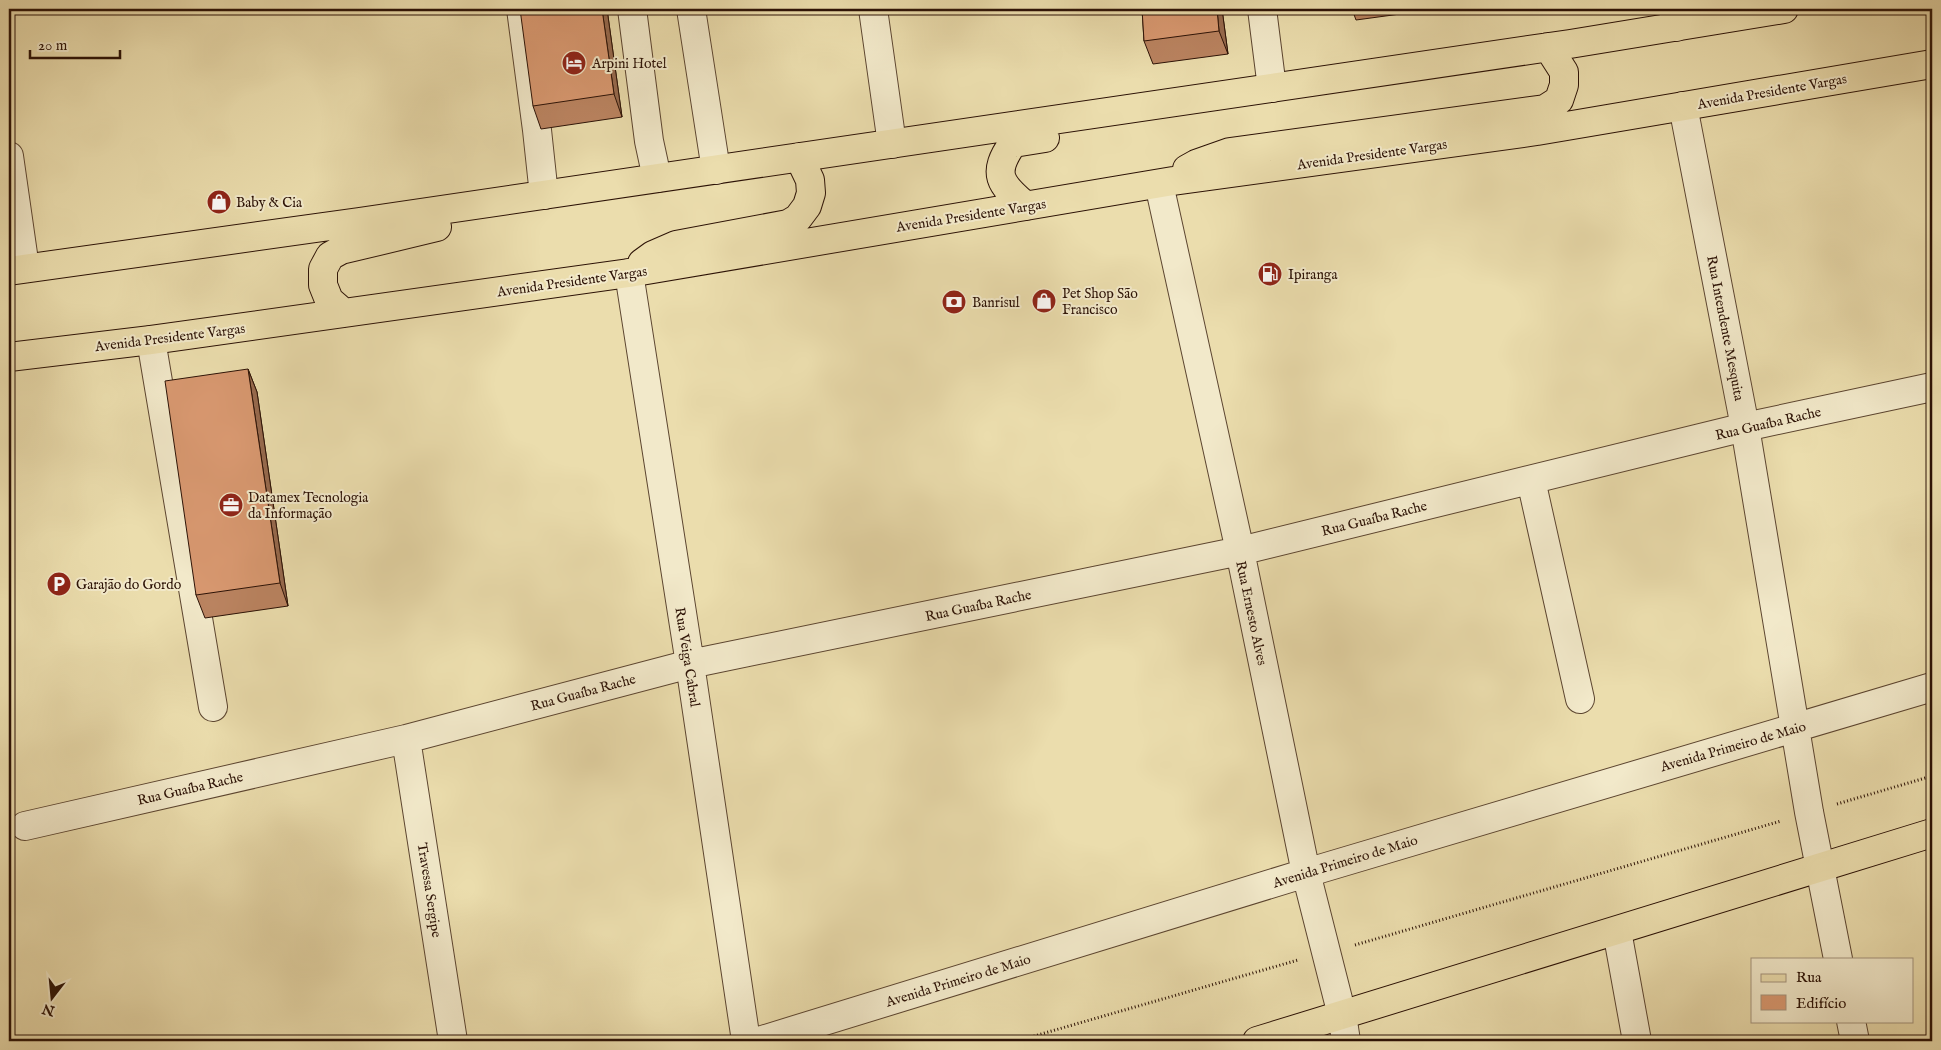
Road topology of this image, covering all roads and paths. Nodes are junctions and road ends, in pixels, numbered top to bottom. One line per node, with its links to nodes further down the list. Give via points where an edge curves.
1 (520, 9): 19 (street)
2 (632, 9): 17 (street)
3 (691, 9): 16 (street)
4 (873, 9): 13 (street)
5 (1262, 9): 10 (street)
6 (1784, 9): 7 (main road)
7 (1675, 18): 8 (main road)
8 (1548, 47): 10 (main road); 18 (main road, via 1564,72 1564,85 1559,100 1545,110 1230,152 1196,164)
9 (1932, 64): 12 (main road, Avenida Presidente Vargas)
10 (1272, 88): 11 (main road)
11 (1153, 106): 13 (main road); 20 (main road, via 1120,123 1094,131 1013,143 1004,155 1000,174 1006,188)
12 (1683, 106): 18 (main road, Avenida Presidente Vargas, via 1537,131); 27 (street, Rua Intendente Mesquita)
13 (892, 144): 15 (main road)
14 (9, 156): 21 (street)
15 (799, 157): 16 (main road); 22 (main road, via 810,180 811,193 798,218 788,224 676,245 653,255)
16 (716, 170): 17 (main road)
17 (657, 178): 19 (main road)
18 (1159, 184): 20 (main road, Avenida Presidente Vargas); 29 (street, Rua Ernesto Alves)
19 (544, 195): 21 (main road); 23 (main road, via 492,214 341,250 330,256 323,269 323,285 329,300)
20 (1026, 206): 22 (main road, Avenida Presidente Vargas)
21 (17, 270)
22 (628, 273): 23 (main road, Avenida Presidente Vargas); 30 (street, Rua Veiga Cabral)
23 (344, 313): 24 (main road, Avenida Presidente Vargas)
24 (151, 340): 25 (main road, Avenida Presidente Vargas); 33 (street)
25 (9, 357)
26 (1932, 387): 27 (street, Rua Guaíba Rache)
27 (1745, 428): 28 (street, Rua Guaíba Rache); 34 (street, Rua Intendente Mesquita)
28 (1531, 480): 29 (street, Rua Guaíba Rache); 32 (street)
29 (1240, 551): 30 (street, Rua Guaíba Rache); 41 (street, Rua Ernesto Alves)
30 (690, 664): 35 (street, Rua Guaíba Rache); 48 (street, Rua Veiga Cabral)
31 (1932, 687): 34 (street, Avenida Primeiro de Maio)
32 (1580, 699)
33 (213, 707)
34 (1796, 728): 37 (street, Rua Intendente Mesquita); 41 (street, Avenida Primeiro de Maio)
35 (406, 739): 38 (street, Rua Guaíba Rache); 47 (street, Travessa Sergipe)
36 (1932, 776): 37 (path)
37 (1809, 812): 40 (street, Rua Intendente Mesquita); 43 (path)
38 (25, 826)
39 (1932, 833): 40 (main road)
40 (1819, 868): 42 (main road); 44 (street, Rua Intendente Mesquita)
41 (1306, 872): 43 (street, Rua Ernesto Alves); 49 (street, Avenida Primeiro de Maio)
42 (1617, 931): 46 (main road); 52 (street)
43 (1326, 954): 46 (street, Rua Ernesto Alves); 50 (path)
44 (1838, 958)
45 (1851, 1022): 53 (street)
46 (1344, 1028): 51 (main road)
47 (453, 1041)
48 (746, 1041)
49 (759, 1041)
50 (1017, 1041)
51 (1256, 1041)
52 (1637, 1041)
53 (1855, 1041)

